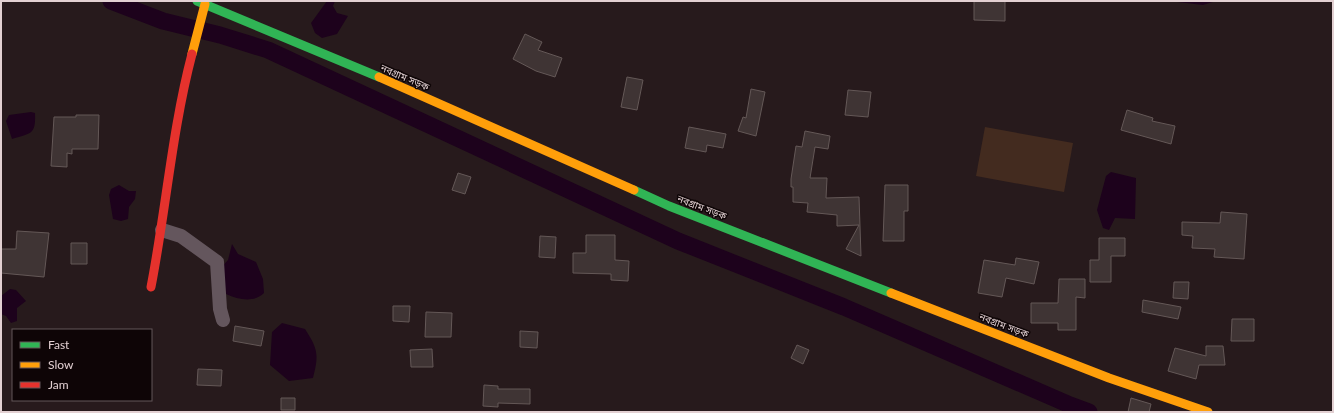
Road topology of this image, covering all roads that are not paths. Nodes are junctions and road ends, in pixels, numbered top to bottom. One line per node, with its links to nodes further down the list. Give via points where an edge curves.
1 (201, 3): 2 (main road, via 181,96); 5 (main road, নবগ্রাম সড়ক, via 400,86 669,206 1109,378)
2 (162, 230): 3 (main road); 4 (street, via 181,236 217,262)
3 (151, 287)
4 (223, 320)
5 (1208, 412)

